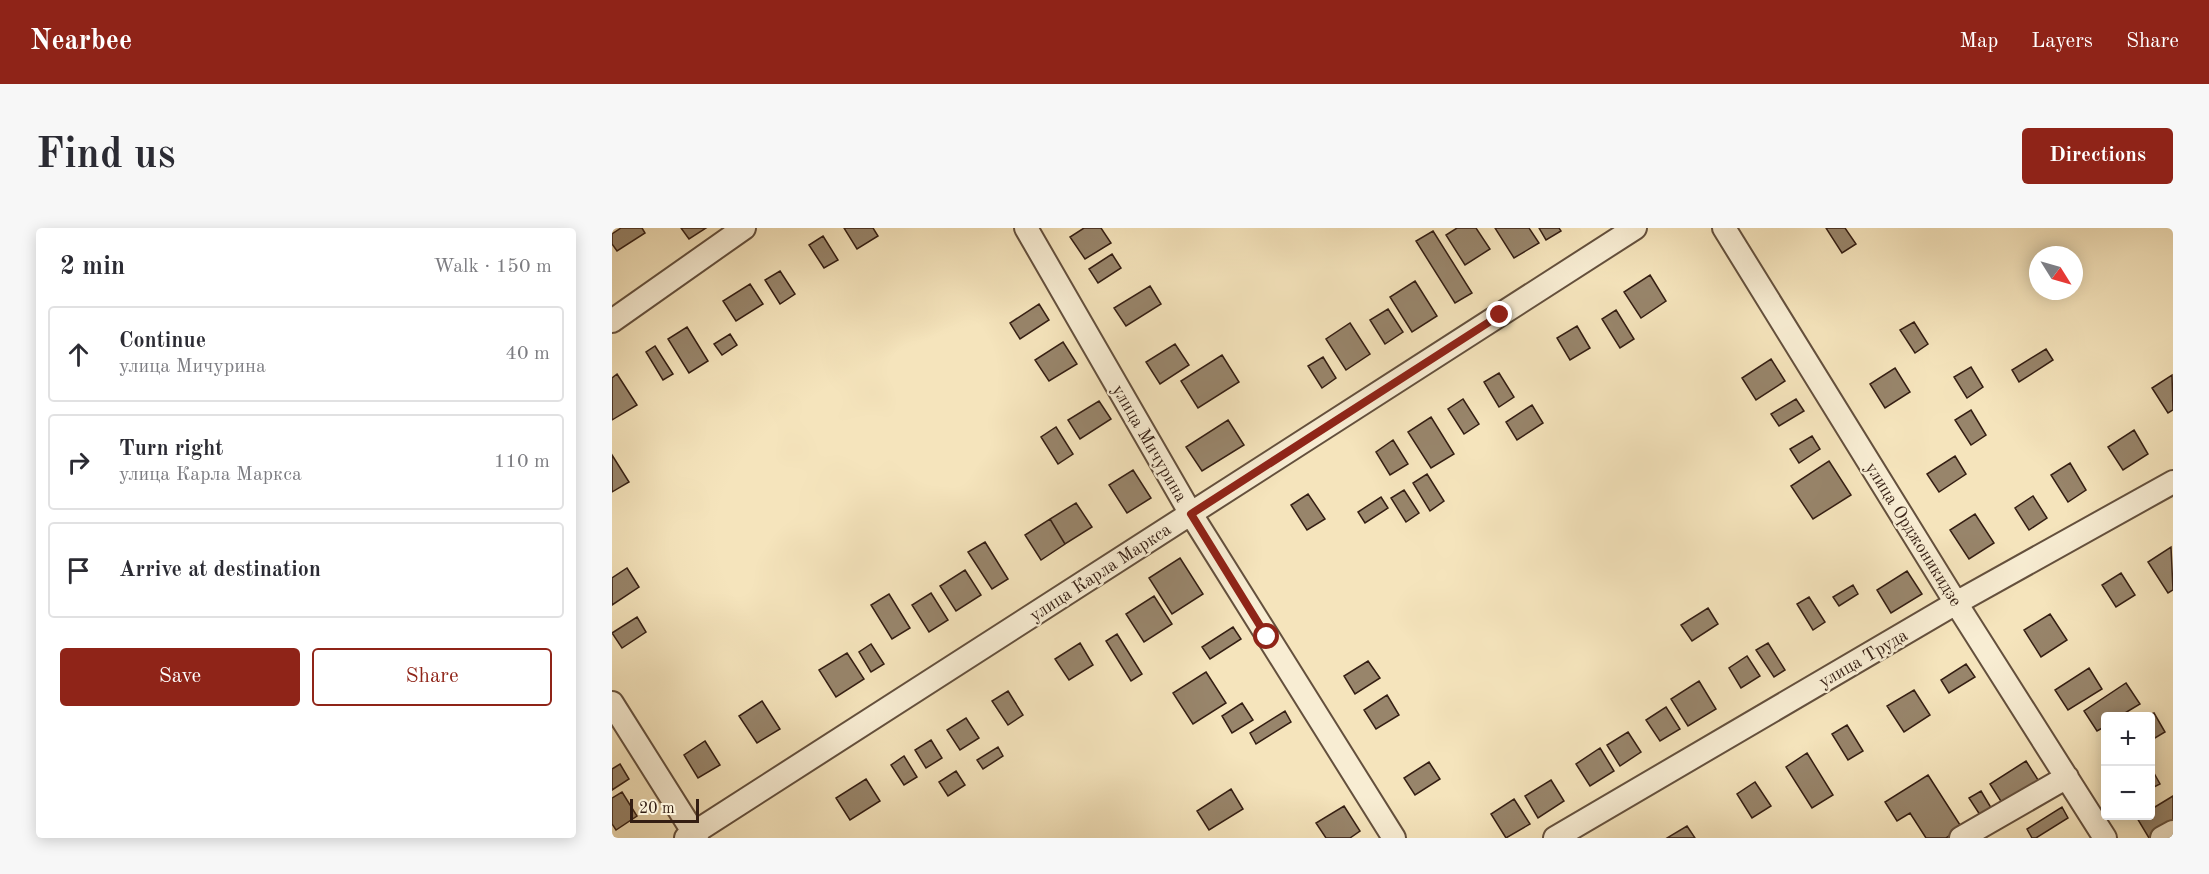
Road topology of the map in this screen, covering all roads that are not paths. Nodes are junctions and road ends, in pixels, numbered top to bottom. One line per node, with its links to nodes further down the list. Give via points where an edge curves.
1 (744, 228): 5 (street)
2 (1026, 228): 7 (street, улица Мичурина)
3 (1635, 228): 7 (street, улица Карла Маркса)
4 (1725, 228): 8 (street, улица Орджоникидзе)
5 (612, 321)
6 (2173, 482): 8 (street, улица Труда)
7 (1191, 514): 12 (street, улица Карла Маркса); 13 (street, улица Мичурина)
8 (1956, 603): 10 (street, улица Орджоникидзе); 14 (street, улица Труда)
9 (612, 704): 12 (street)
10 (2067, 777): 15 (street); 16 (street, улица Орджоникидзе)
11 (2173, 832): 17 (street)
12 (693, 836)
13 (1394, 838)
14 (1555, 838)
15 (1961, 838)
16 (2105, 838)
17 (2162, 838)

